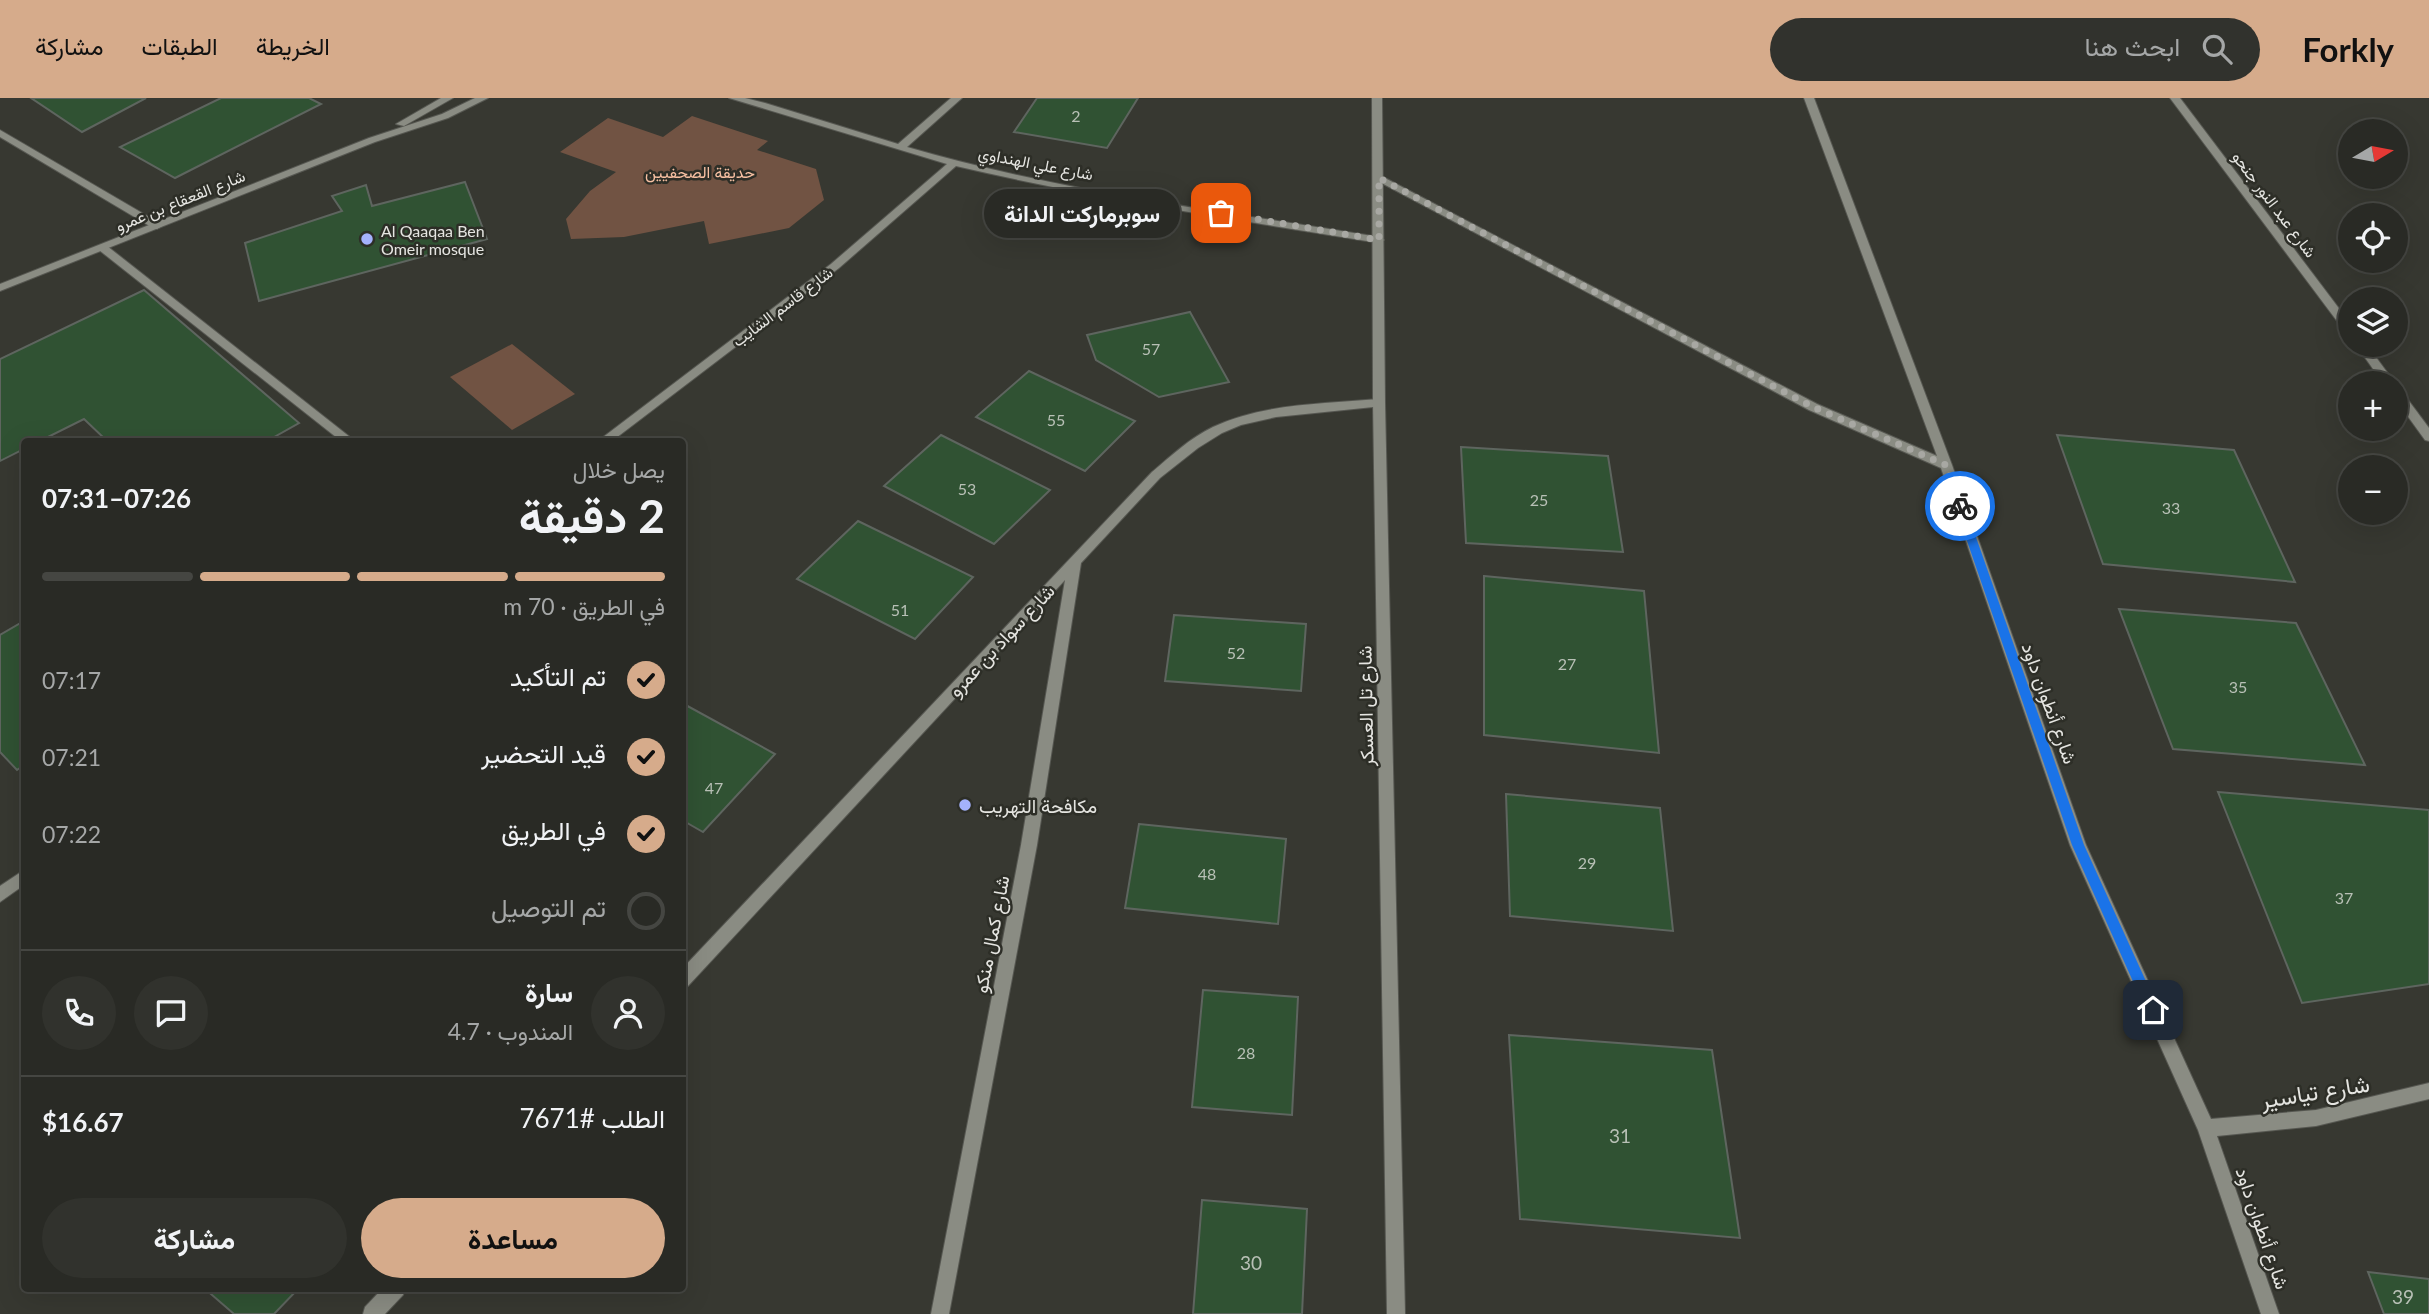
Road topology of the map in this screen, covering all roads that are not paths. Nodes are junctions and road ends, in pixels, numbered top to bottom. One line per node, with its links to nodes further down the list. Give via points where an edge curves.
1 (447, 98): 11 (street, شارع القعقاع بن عمرو)
2 (484, 98): 11 (street, شارع القعقاع بن عمرو)
3 (734, 98): 9 (street, شارع علي الهنداوي)
4 (753, 98): 9 (street, شارع علي الهنداوي)
5 (957, 98): 12 (street)
6 (1377, 98): 14 (street, شارع تل العسكر)
7 (1809, 98): 25 (street, شارع أنطوان داود)
8 (2175, 98): 19 (street, شارع عبد النور جنحو)
9 (776, 108): 12 (street, شارع علي الهنداوي)
10 (0, 133): 15 (street)
11 (372, 140): 15 (street, شارع القعقاع بن عمرو)
12 (901, 147): 13 (street, شارع علي الهنداوي)
13 (954, 163): 16 (street, شارع علي الهنداوي); 23 (street, شارع قاسم الشايب, via 835,266)
14 (1379, 178): 16 (street, شارع تل العسكر); 25 (street, via 1813,407)
15 (157, 226): 17 (street, شارع القعقاع بن عمرو)
16 (1379, 240): 20 (street, شارع تل العسكر)
17 (103, 248): 18 (street, شارع القعقاع بن عمرو); 22 (street)
18 (0, 288)
19 (2338, 314)
20 (1379, 403): 26 (street, شارع سواد بن عمرو, via 1247,419 1216,431 1156,475); 35 (street, شارع تل العسكر)
21 (2408, 409): 24 (street)
22 (345, 438)
23 (608, 438)
24 (2429, 438)
25 (1946, 465): 31 (street, شارع أنطوان داود, via 2078,845)
26 (1076, 560): 29 (street, شارع سواد بن عمرو); 34 (street, شارع كمال منكو, via 1029,845)
27 (21, 879): 28 (street)
28 (0, 895)
29 (686, 977)
30 (2429, 1091): 31 (street, شارع تياسير, via 2316,1118)
31 (2206, 1128): 36 (street, شارع أنطوان داود)
32 (392, 1292): 33 (street)
33 (372, 1314)
34 (940, 1314)
35 (1396, 1314)
36 (2270, 1314)

